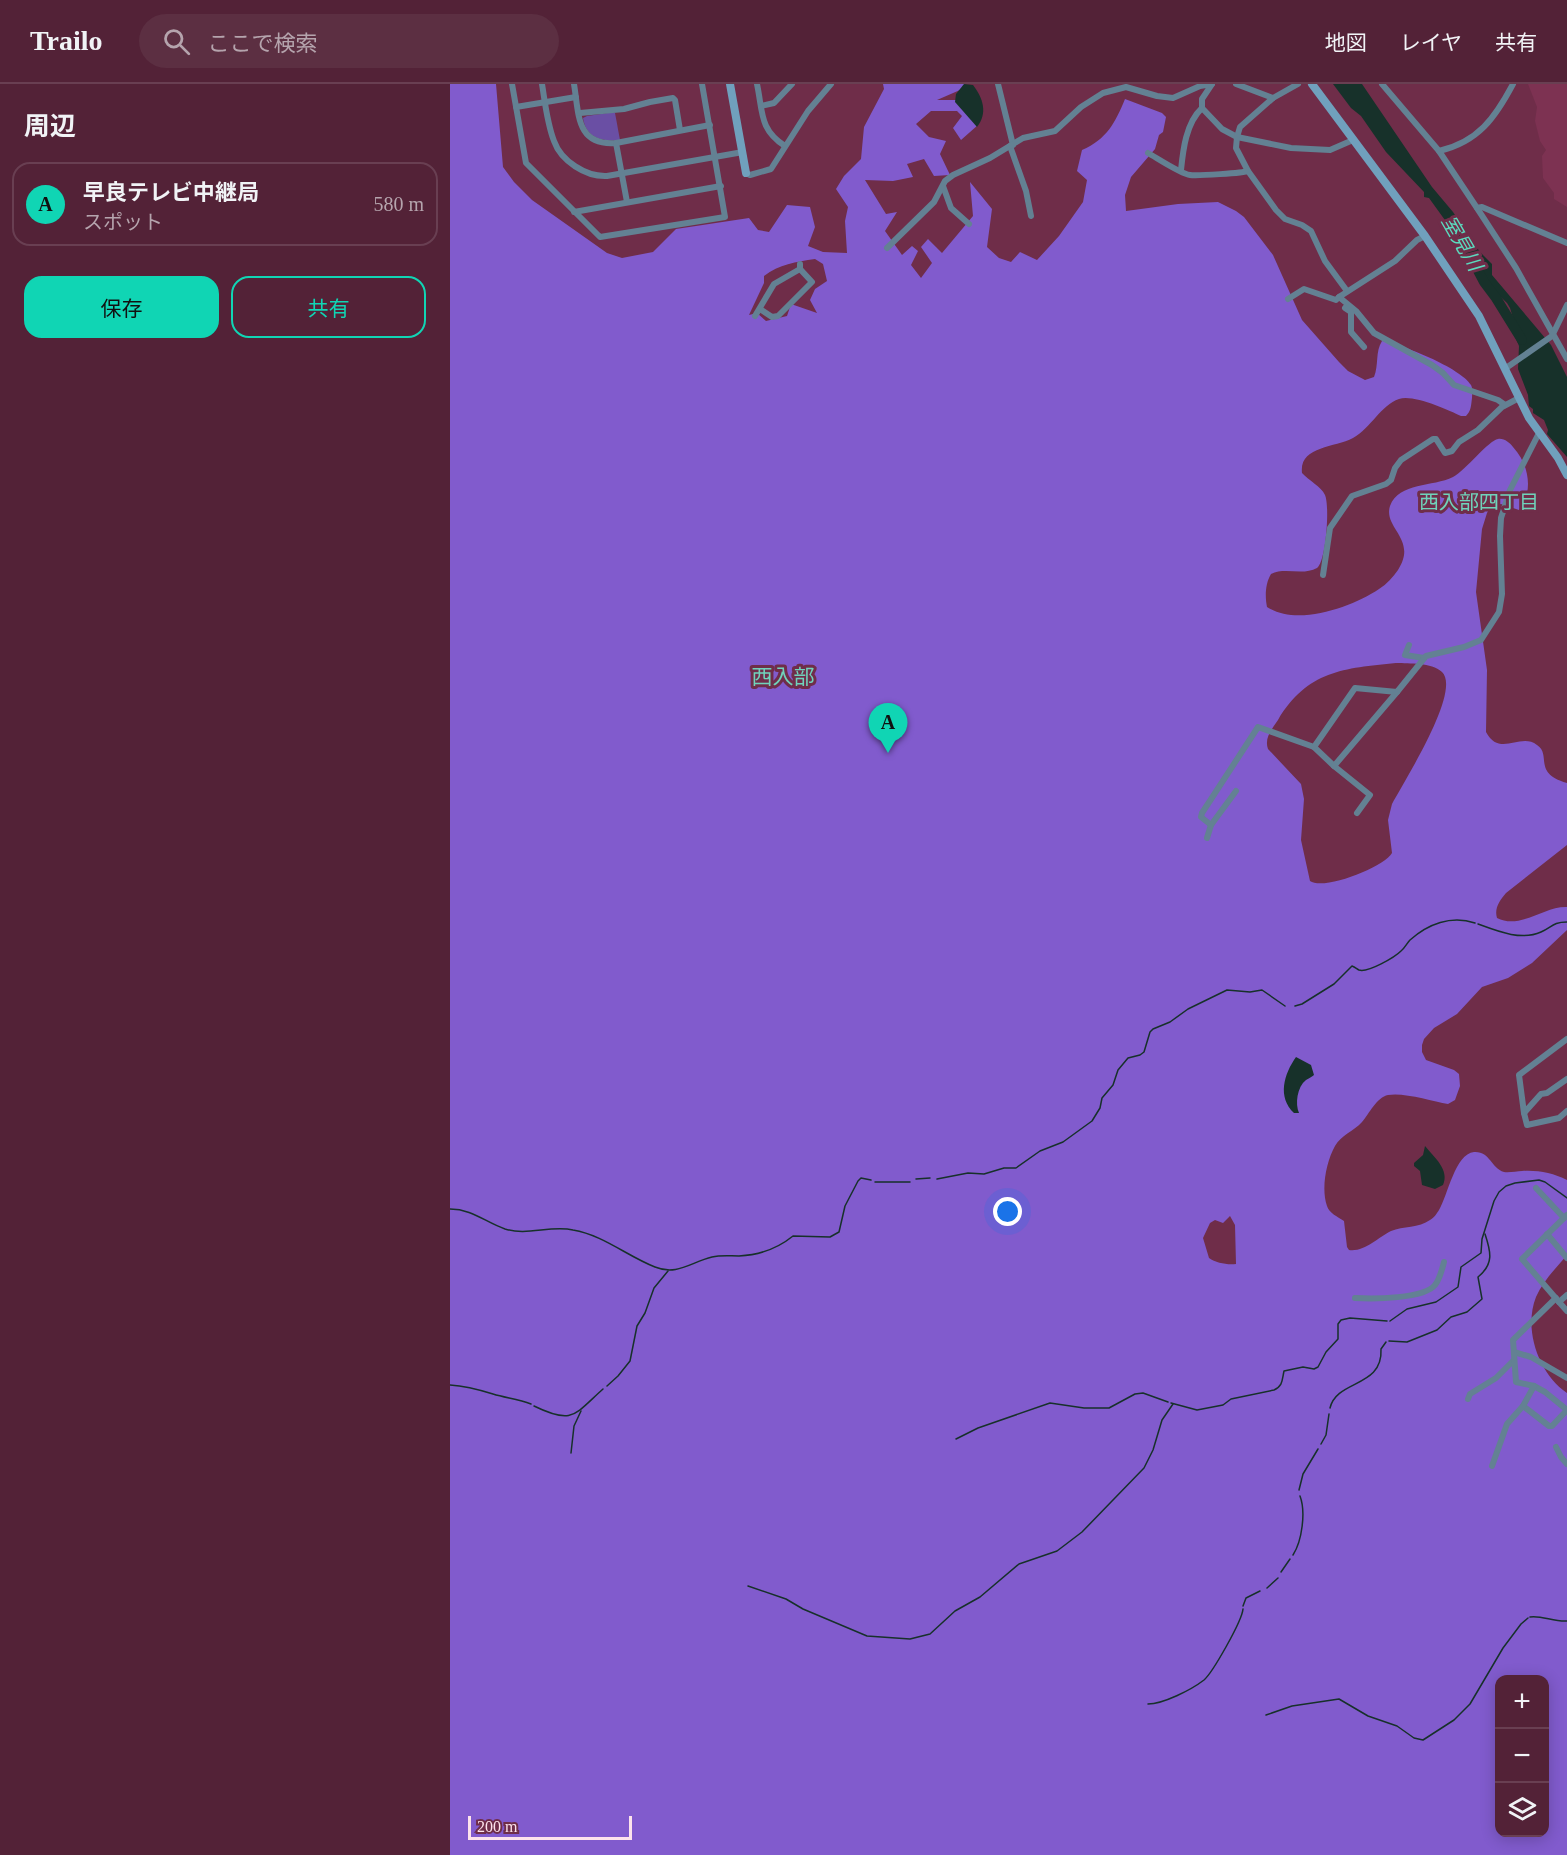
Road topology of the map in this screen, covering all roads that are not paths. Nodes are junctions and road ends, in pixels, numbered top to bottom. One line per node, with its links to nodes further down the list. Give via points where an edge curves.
1 (512, 84): 20 (street)
2 (542, 84): 18 (street)
3 (574, 84): 16 (street)
4 (702, 84): 23 (street)
5 (730, 84): 31 (main road)
6 (757, 84): 19 (street)
7 (792, 84): 19 (street, via 774,103)
8 (831, 84): 29 (street)
9 (998, 84): 28 (street)
10 (1212, 84): 21 (street, via 1202,99); 28 (street, via 1173,98 1133,88 1111,90 1087,103 1055,131 1029,136)
11 (1236, 84): 17 (street)
12 (1298, 84): 17 (street)
13 (1312, 84): 26 (main road)
14 (1382, 84): 30 (street)
15 (1513, 84): 30 (street, via 1484,129 1470,140)
16 (576, 97): 18 (street); 22 (street)
17 (1273, 98): 25 (street, via 1240,127)
18 (545, 102): 20 (street); 37 (street, via 555,144 574,165 594,175)
19 (761, 106): 29 (street, via 768,132)
20 (516, 107): 42 (street, via 526,163)
21 (1202, 108): 25 (street, via 1222,129); 34 (street, via 1182,149)
22 (580, 114): 24 (street, via 673,98); 27 (street, via 587,136 600,144)
23 (710, 126): 24 (street); 33 (street)
24 (680, 130): 27 (street)
25 (1237, 137): 26 (street, via 1291,148 1330,150); 35 (street, via 1236,148)
26 (1353, 140): 45 (main road)
27 (616, 143): 37 (street)
28 (1011, 145): 39 (street, via 963,169); 43 (street)
29 (785, 146): 36 (street, via 771,169 750,175)
30 (1439, 151): 41 (street)
31 (743, 152): 33 (street); 36 (main road)
32 (1148, 153): 34 (street)
33 (715, 157): 37 (street); 38 (street)
34 (1181, 170): 35 (street, via 1189,175)
35 (1248, 171): 48 (street, via 1285,219 1311,231 1325,261)
36 (746, 172)
37 (622, 174): 40 (street)
38 (721, 186): 40 (street); 42 (street, via 725,217 600,237)
39 (943, 186): 44 (street, via 951,208); 47 (street, via 934,202)
40 (627, 202): 42 (street)
41 (1477, 208): 46 (street); 54 (street)
42 (574, 212)
43 (1031, 216)
44 (969, 224)
45 (1425, 236): 48 (street, via 1395,261); 57 (main road)
46 (1567, 243)
47 (887, 248)
48 (1347, 291): 50 (street)
49 (1288, 298): 50 (street, via 1306,289)
50 (1337, 299): 55 (street, via 1351,312 1351,332); 59 (street, via 1356,311 1374,333 1432,365 1454,385)
51 (1567, 305): 54 (street)
52 (760, 309): 52 (street, via 772,317 778,315 812,282 800,266 774,284); 53 (street)
53 (755, 316)
54 (1552, 334): 56 (street); 57 (street)
55 (1364, 347)
56 (1567, 359)
57 (1508, 367): 58 (main road)
58 (1519, 398): 59 (street); 60 (main road)
59 (1505, 405): 62 (street, via 1452,451 1445,453 1433,439 1401,460 1386,484 1352,496 1330,528)
60 (1539, 433): 61 (main road); 64 (street, via 1510,490 1501,518 1499,612 1480,640)
61 (1567, 475)
62 (1323, 575)
63 (1409, 645): 64 (street, via 1405,655)
64 (1424, 658): 65 (street)
65 (1397, 692): 66 (street, via 1355,688); 67 (street)
66 (1314, 747): 67 (street); 70 (street, via 1258,727 1202,813 1201,818)
67 (1334, 766): 69 (street, via 1370,795)
68 (1236, 791): 70 (street)
69 (1357, 813)
70 (1211, 825): 71 (street)
71 (1207, 838)
72 (1567, 1039): 75 (street, via 1519,1075)
73 (1567, 1079): 75 (street, via 1541,1094)
74 (1567, 1111): 75 (street, via 1559,1118 1527,1125)
75 (1524, 1113)
76 (1536, 1188): 77 (street)
77 (1566, 1216): 78 (street)
78 (1547, 1234): 79 (street); 83 (street, via 1522,1260)
79 (1567, 1258)
80 (1444, 1263): 82 (street, via 1435,1286 1429,1289 1392,1299)
81 (1567, 1295): 83 (street)
82 (1356, 1298)
83 (1557, 1300): 84 (street); 85 (street, via 1513,1340)
84 (1567, 1311)
85 (1514, 1352): 86 (street); 87 (street)
86 (1514, 1360): 88 (street, via 1516,1382); 89 (street)
87 (1567, 1378)
88 (1534, 1386): 90 (street); 91 (street)
89 (1467, 1399)
90 (1523, 1406): 91 (street, via 1549,1426); 94 (street, via 1507,1424)
91 (1567, 1410)
92 (1556, 1447): 93 (street)
93 (1567, 1464)
94 (1492, 1466)

